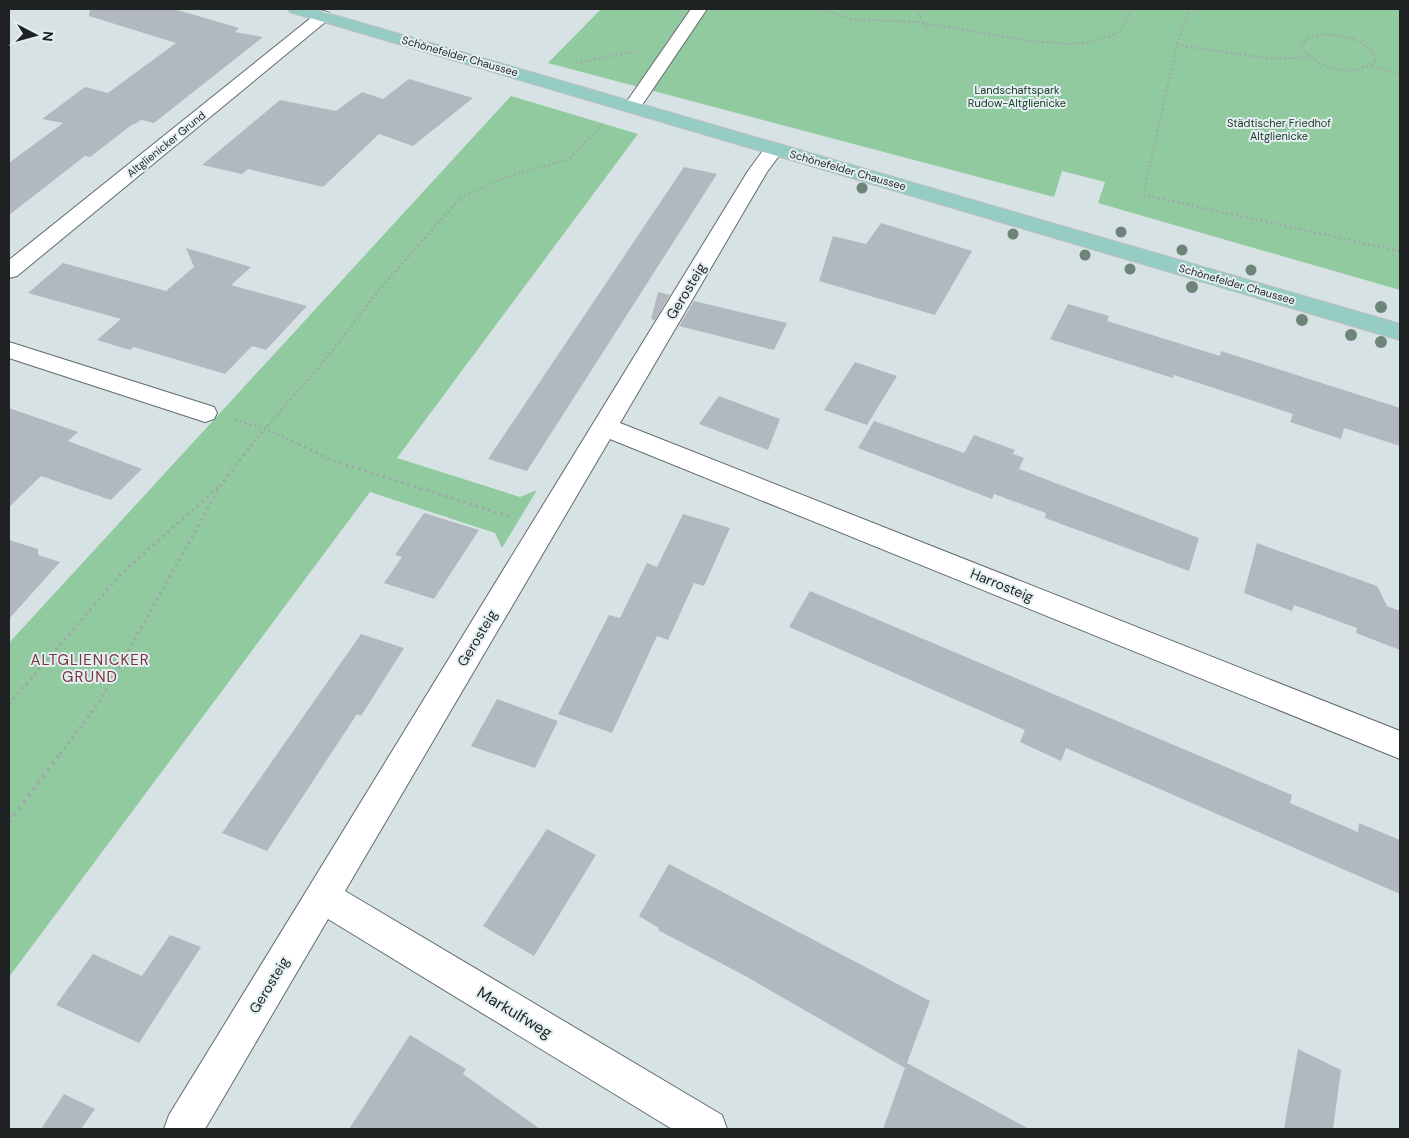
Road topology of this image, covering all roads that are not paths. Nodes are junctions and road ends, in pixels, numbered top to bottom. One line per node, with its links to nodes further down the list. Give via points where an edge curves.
1 (296, 9): 3 (main road, Schönefelder Chaussee)
2 (699, 9): 4 (street)
3 (323, 16): 4 (main road, Schönefelder Chaussee); 6 (street, Altglienicker Grund)
4 (632, 107): 5 (main road, Schönefelder Chaussee)
5 (774, 149): 7 (main road, Schönefelder Chaussee); 10 (street, Gerosteig)
6 (9, 271)
7 (1400, 332)
8 (9, 350): 9 (street)
9 (205, 413)
10 (603, 429): 11 (street, Harrosteig, via 620,432); 12 (street, Gerosteig)
11 (1400, 745)
12 (320, 899): 13 (street, Gerosteig); 14 (street, Markulfweg, via 342,907)
13 (183, 1129)
14 (708, 1129)

